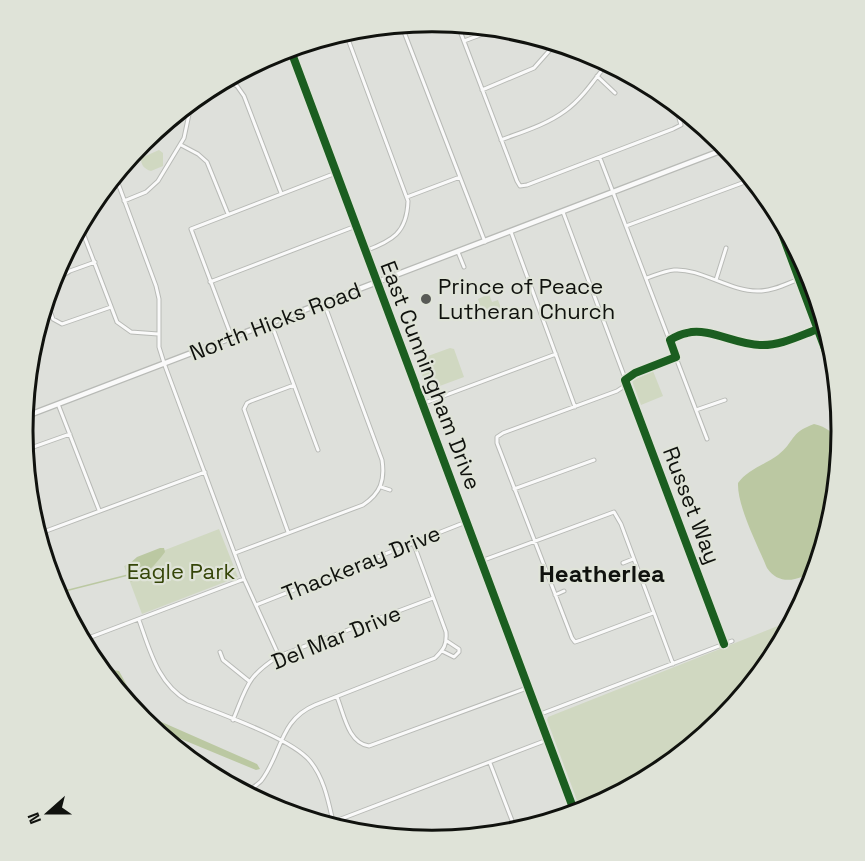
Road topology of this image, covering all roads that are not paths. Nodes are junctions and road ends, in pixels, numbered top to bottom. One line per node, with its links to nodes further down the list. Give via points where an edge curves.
1 (404, 32): 20 (street)
2 (460, 32): 5 (street)
3 (482, 35): 5 (street)
4 (347, 41): 25 (street)
5 (464, 42): 11 (street)
6 (550, 50): 11 (street, via 534,68)
7 (293, 57): 19 (street, East Cunningham Drive)
8 (602, 70): 9 (street)
9 (597, 76): 12 (street); 15 (street, via 565,111)
10 (234, 84): 24 (street, via 244,96)
11 (482, 90): 15 (street)
12 (615, 93)
13 (190, 114): 16 (street)
14 (679, 117): 18 (street, via 681,125)
15 (501, 140): 18 (street, via 520,186)
16 (181, 145): 26 (street, via 153,186); 28 (street, via 207,162)
17 (718, 152): 23 (street, North Hicks Road)
18 (600, 158): 23 (street)
19 (336, 173): 24 (street); 29 (street, East Cunningham Drive)
20 (460, 177): 25 (street); 33 (street)
21 (744, 182): 30 (street)
22 (118, 185): 26 (street)
23 (614, 192): 27 (street, North Hicks Road); 30 (street)
24 (281, 193): 28 (street)
25 (407, 197): 35 (street, via 407,214 399,231 389,241)
26 (124, 201): 52 (street, via 156,286)
27 (563, 212): 31 (street, North Hicks Road); 58 (street, Russet Way)
28 (228, 214): 44 (street, via 191,228)
29 (356, 226): 35 (street, East Cunningham Drive); 44 (street)
30 (626, 226): 41 (street)
31 (510, 232): 33 (street, North Hicks Road); 55 (street)
32 (84, 236): 38 (street)
33 (484, 242): 36 (street, North Hicks Road)
34 (726, 248): 43 (street)
35 (365, 251): 45 (street, East Cunningham Drive)
36 (458, 252): 39 (street); 45 (street, North Hicks Road)
37 (789, 252): 42 (street)
38 (94, 262): 40 (street); 47 (street)
39 (464, 267)
40 (66, 273)
41 (647, 278): 43 (street, via 682,270); 54 (street)
42 (799, 279): 43 (street, via 759,291); 50 (street)
43 (716, 280)
44 (210, 282): 53 (street)
45 (377, 283): 46 (street, North Hicks Road); 62 (street, East Cunningham Drive)
46 (324, 303): 49 (street, North Hicks Road); 72 (street, via 382,460)
47 (111, 307): 48 (street, via 62,324); 52 (street, via 125,329)
48 (51, 313)
49 (271, 323): 53 (street, North Hicks Road); 59 (street)
50 (818, 329): 51 (street); 54 (street, via 769,345 746,344 696,332)
51 (819, 333)
52 (158, 334): 57 (street)
53 (232, 338): 57 (street, North Hicks Road)
54 (670, 340): 56 (street)
55 (555, 354): 62 (street); 63 (street)
56 (676, 357): 58 (street, via 635,373); 64 (street)
57 (164, 363): 61 (street, North Hicks Road); 71 (street)
58 (626, 382): 63 (street, via 617,391); 95 (street, Russet Way)
59 (294, 385): 69 (street); 78 (street, via 247,403 244,409)
60 (725, 400): 64 (street)
61 (58, 404): 65 (street, North Hicks Road); 66 (street)
62 (422, 404): 76 (street, East Cunningham Drive)
63 (574, 406): 73 (street, via 497,437)
64 (696, 410): 67 (street)
65 (34, 413)
66 (70, 434): 68 (street); 75 (street)
67 (707, 439)
68 (34, 447)
69 (318, 450)
70 (594, 460): 73 (street)
71 (205, 472): 75 (street); 81 (street)
72 (381, 487): 74 (street); 78 (street, via 363,505)
73 (514, 489): 79 (street)
74 (390, 490)
75 (99, 510): 77 (street)
76 (466, 522): 80 (street, Thackeray Drive); 83 (street, East Cunningham Drive)
77 (46, 531)
78 (288, 532): 81 (street)
79 (534, 541): 82 (street, via 614,512); 83 (street); 87 (street)
80 (413, 542): 88 (street); 89 (street, Thackeray Drive)
81 (235, 553): 85 (street)
82 (633, 559): 84 (street); 90 (street)
83 (481, 561): 101 (street, East Cunningham Drive)
84 (623, 563)
85 (244, 579): 89 (street); 91 (street)
86 (564, 591): 87 (street)
87 (555, 595): 90 (street, via 575,642)
88 (433, 598): 93 (street); 98 (street, Del Mar Drive)
89 (256, 605): 98 (street)
90 (653, 613): 99 (street)
91 (139, 620): 92 (street); 104 (street, via 167,683 184,698)
92 (91, 637)
93 (447, 641): 96 (street); 96 (street, via 459,652 454,657)
94 (732, 641): 95 (street)
95 (724, 644): 99 (street)
96 (442, 651): 102 (street, via 435,658)
97 (220, 652): 100 (street, via 223,660)
98 (279, 656): 100 (street, Del Mar Drive)
99 (673, 664): 103 (street)
100 (249, 681): 104 (street, Del Mar Drive)
101 (527, 688): 102 (street, via 373,746 354,739); 103 (street, East Cunningham Drive)
102 (337, 697): 106 (street, via 302,712)
103 (538, 715): 105 (street, East Cunningham Drive)
104 (233, 720): 106 (street)
105 (547, 740): 107 (street); 109 (street, East Cunningham Drive)
106 (281, 741): 108 (street); 110 (street, via 310,761)
107 (490, 763): 111 (street); 112 (street)
108 (254, 787)
109 (572, 804)
110 (332, 817)
111 (345, 820)
112 (512, 821)

